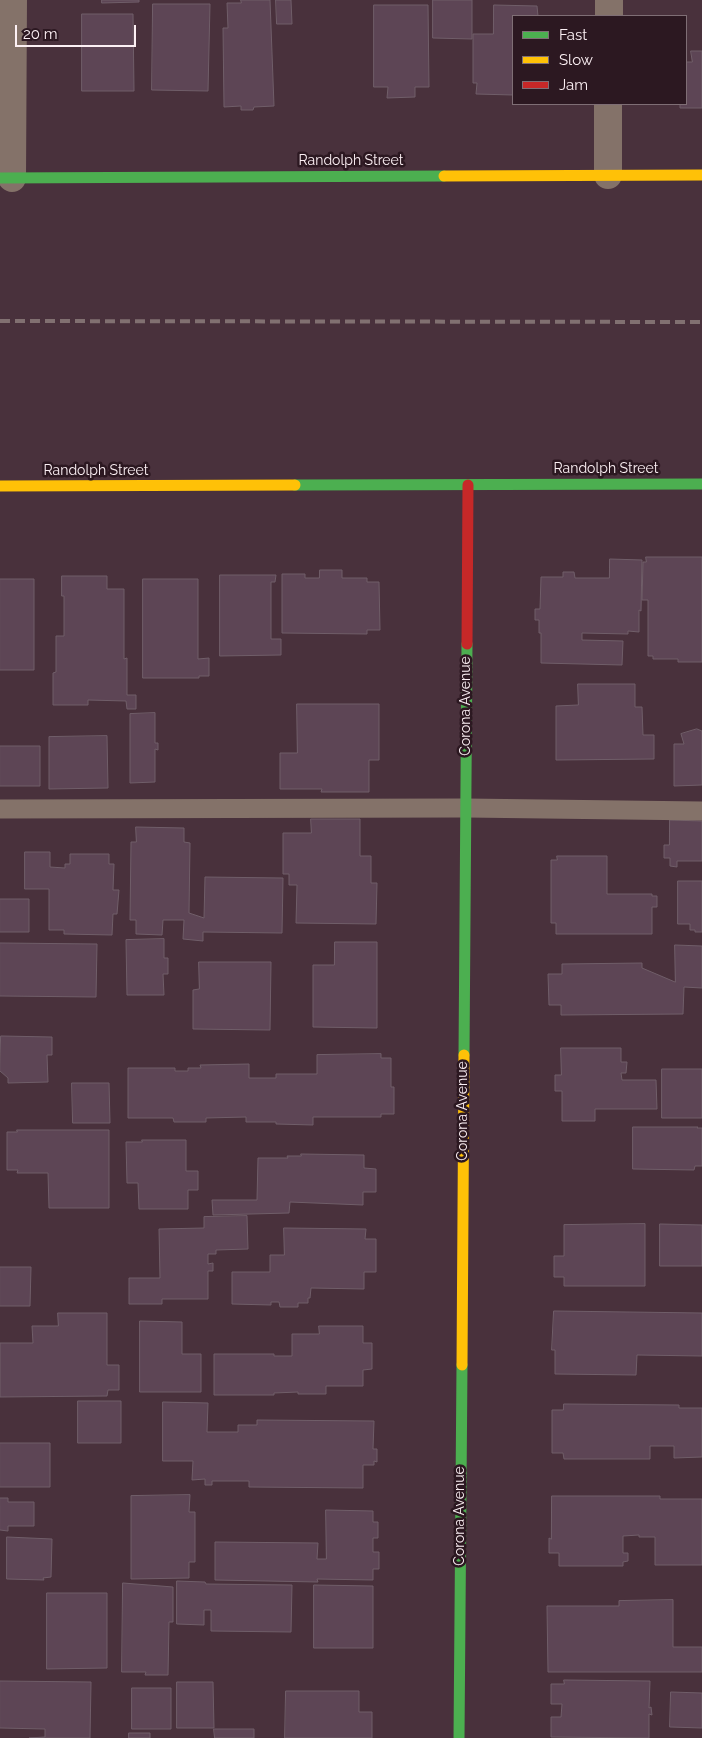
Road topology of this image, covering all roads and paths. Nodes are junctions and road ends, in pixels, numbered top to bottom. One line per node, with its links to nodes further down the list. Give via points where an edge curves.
1 (13, 0): 7 (street)
2 (609, 0): 3 (street)
3 (609, 15)
4 (608, 105): 5 (street)
5 (608, 175): 6 (street, Randolph Street); 7 (street, Randolph Street)
6 (702, 175)
7 (6, 178)
8 (702, 484): 9 (street, Randolph Street)
9 (468, 485): 10 (street, Randolph Street); 11 (street, Corona Avenue)
10 (0, 486)
11 (466, 808): 12 (lane); 13 (lane); 14 (street, Corona Avenue)
12 (0, 809)
13 (702, 811)
14 (459, 1738)

